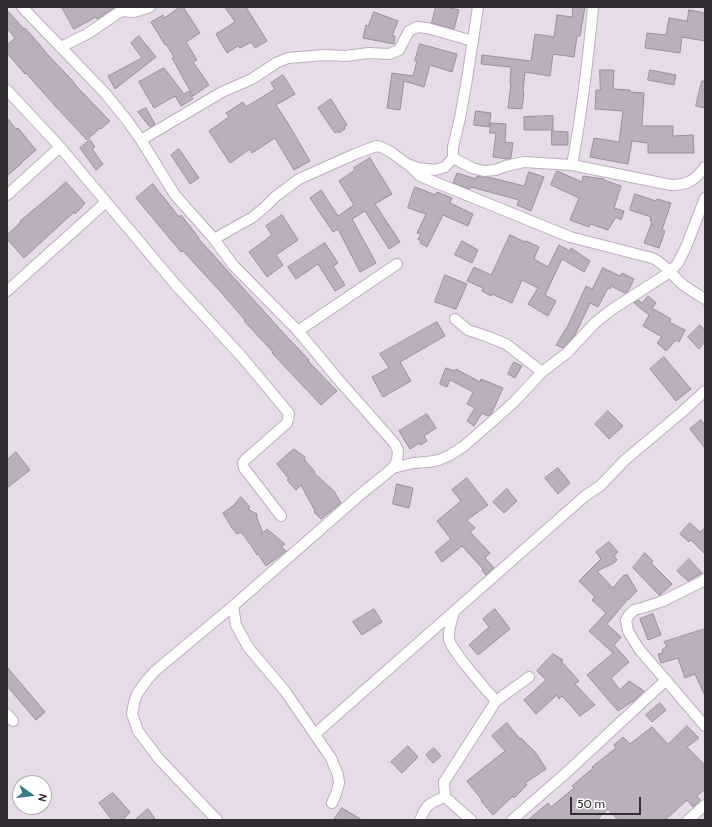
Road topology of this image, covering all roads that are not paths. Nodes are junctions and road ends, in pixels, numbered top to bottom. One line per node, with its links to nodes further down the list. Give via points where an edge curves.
1 (22, 7): 7 (street)
2 (150, 7): 5 (street, via 134,12)
3 (478, 7): 6 (street)
4 (593, 7): 13 (street)
5 (120, 9): 7 (street, via 87,34)
6 (473, 41): 9 (street, via 417,27 408,31 399,50 389,54 288,58 252,79 222,92); 11 (street)
7 (61, 47): 9 (street, via 104,92)
8 (7, 90): 10 (street)
9 (141, 140): 18 (street, via 174,195)
10 (60, 147): 15 (street); 17 (street)
11 (453, 158): 12 (street, via 445,167 435,170); 13 (street, via 484,171 524,162)
12 (407, 164): 18 (street, via 391,152 376,146 355,154 299,179 253,217); 20 (street, via 420,176 570,237 652,258 663,264)
13 (572, 166): 14 (street, via 671,185 682,185 694,180)
14 (705, 167)
15 (7, 195)
16 (705, 198): 20 (street, via 681,258)
17 (106, 202): 21 (street); 30 (street, via 289,414 287,423 243,463 244,468)
18 (214, 239): 24 (street, via 233,265)
19 (397, 264): 24 (street)
20 (670, 272): 22 (street, via 692,291); 25 (street, via 611,310 567,353)
21 (7, 291)
22 (705, 298)
23 (455, 319): 25 (street, via 468,330 506,344)
24 (298, 331): 27 (street)
25 (542, 372): 28 (street, via 493,422 450,456)
26 (705, 390): 33 (street, via 625,460 600,486)
27 (398, 450): 28 (street); 29 (street)
28 (413, 463): 29 (street)
29 (393, 468): 32 (street)
30 (281, 516)
31 (704, 583): 35 (street, via 663,601 634,610 626,620 628,631 639,649)
32 (233, 606): 38 (street, via 236,625 248,647); 42 (street, via 155,671 137,694 132,714 138,731 159,759)
33 (454, 612): 36 (street, via 449,641); 38 (street)
34 (529, 676): 36 (street)
35 (666, 680): 37 (street); 45 (street)
36 (496, 701): 39 (street, via 444,782)
37 (705, 726)
38 (315, 734): 40 (street, via 331,758 338,775 339,783)
39 (445, 797): 43 (street, via 426,806); 44 (street)
40 (332, 803)
41 (705, 805): 46 (street)
42 (216, 820)
43 (420, 820)
44 (471, 820)
45 (512, 820)
46 (688, 820)

